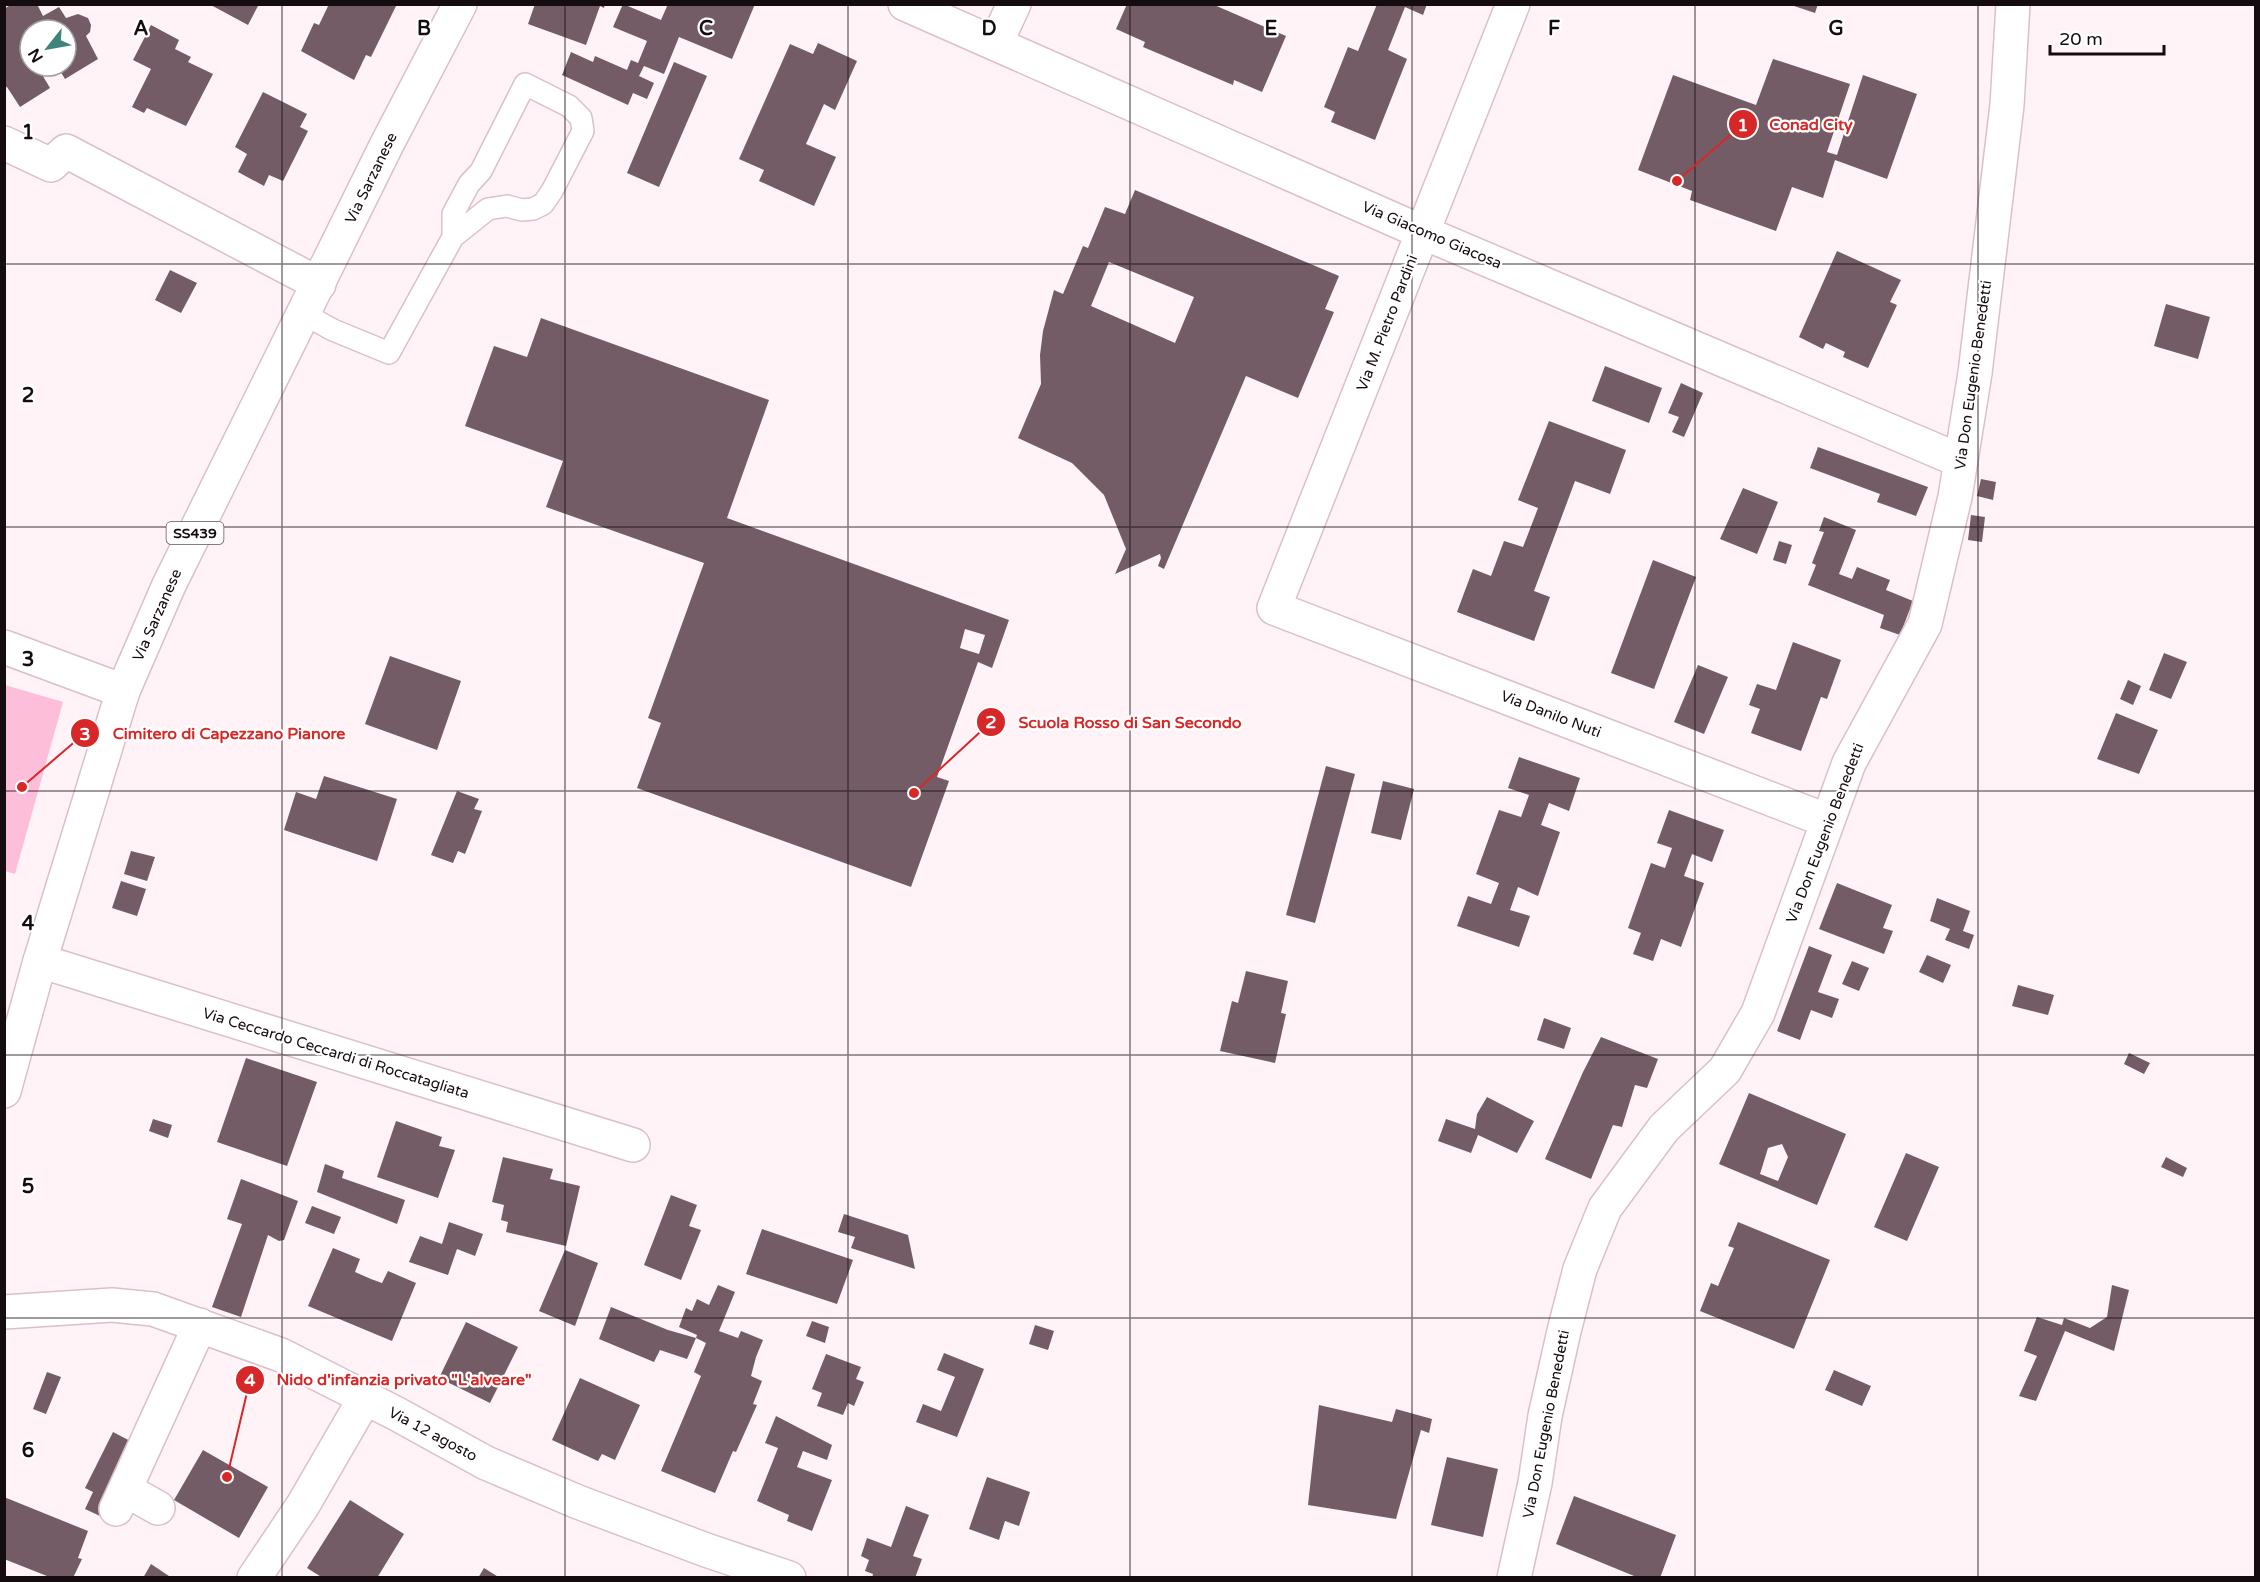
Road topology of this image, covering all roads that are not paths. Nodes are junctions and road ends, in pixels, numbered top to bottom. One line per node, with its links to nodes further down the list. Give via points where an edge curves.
1 (460, 4): 12 (street, Via Sarzanese / SS439)
2 (905, 4): 6 (street, Via Giacomo Giacosa)
3 (1014, 4): 6 (street)
4 (1513, 4): 10 (street, Via M. Pietro Pardini)
5 (2013, 4): 14 (street, Via Don Eugenio Benedetti, via 2007,105 1976,373)
6 (996, 43): 10 (street, Via Giacomo Giacosa)
7 (4, 143): 12 (street, via 51,165 66,151)
8 (481, 171): 9 (lane, via 484,189); 9 (lane, via 525,84 569,106 581,118 583,131 543,204 522,210); 11 (lane, via 453,214)
9 (507, 206): 11 (lane, via 488,209)
10 (1422, 232): 14 (street, Via Giacomo Giacosa); 15 (street, Via M. Pietro Pardini)
11 (453, 237): 13 (lane, via 389,353)
12 (319, 284): 13 (street, Via Sarzanese / SS439)
13 (304, 314): 17 (street, Via Sarzanese / SS439, via 170,585)
14 (1961, 461): 18 (street, Via Don Eugenio Benedetti, via 1924,624 1849,763)
15 (1274, 608): 18 (street, Via Danilo Nuti)
16 (4, 646): 17 (street)
17 (123, 691): 19 (street, Via Sarzanese / SS439)
18 (1828, 821): 28 (street, Via Don Eugenio Benedetti, via 1758,1013 1739,1049 1725,1070 1664,1128 1605,1208 1580,1269 1564,1331)
19 (40, 961): 20 (street, Via Sarzanese / SS439); 21 (street, Via Ceccardo Ceccardi di Roccatagliata)
20 (4, 1091)
21 (633, 1145)
22 (4, 1312): 23 (street, Via 12 agosto, via 112,1305 153,1309)
23 (200, 1325): 24 (street, Via 12 agosto, via 281,1355); 25 (street, via 121,1499)
24 (365, 1398): 26 (street, via 303,1505); 27 (street, Via 12 agosto, via 486,1463 578,1502)
25 (158, 1508)
26 (254, 1578)
27 (789, 1578)
28 (1514, 1578)

